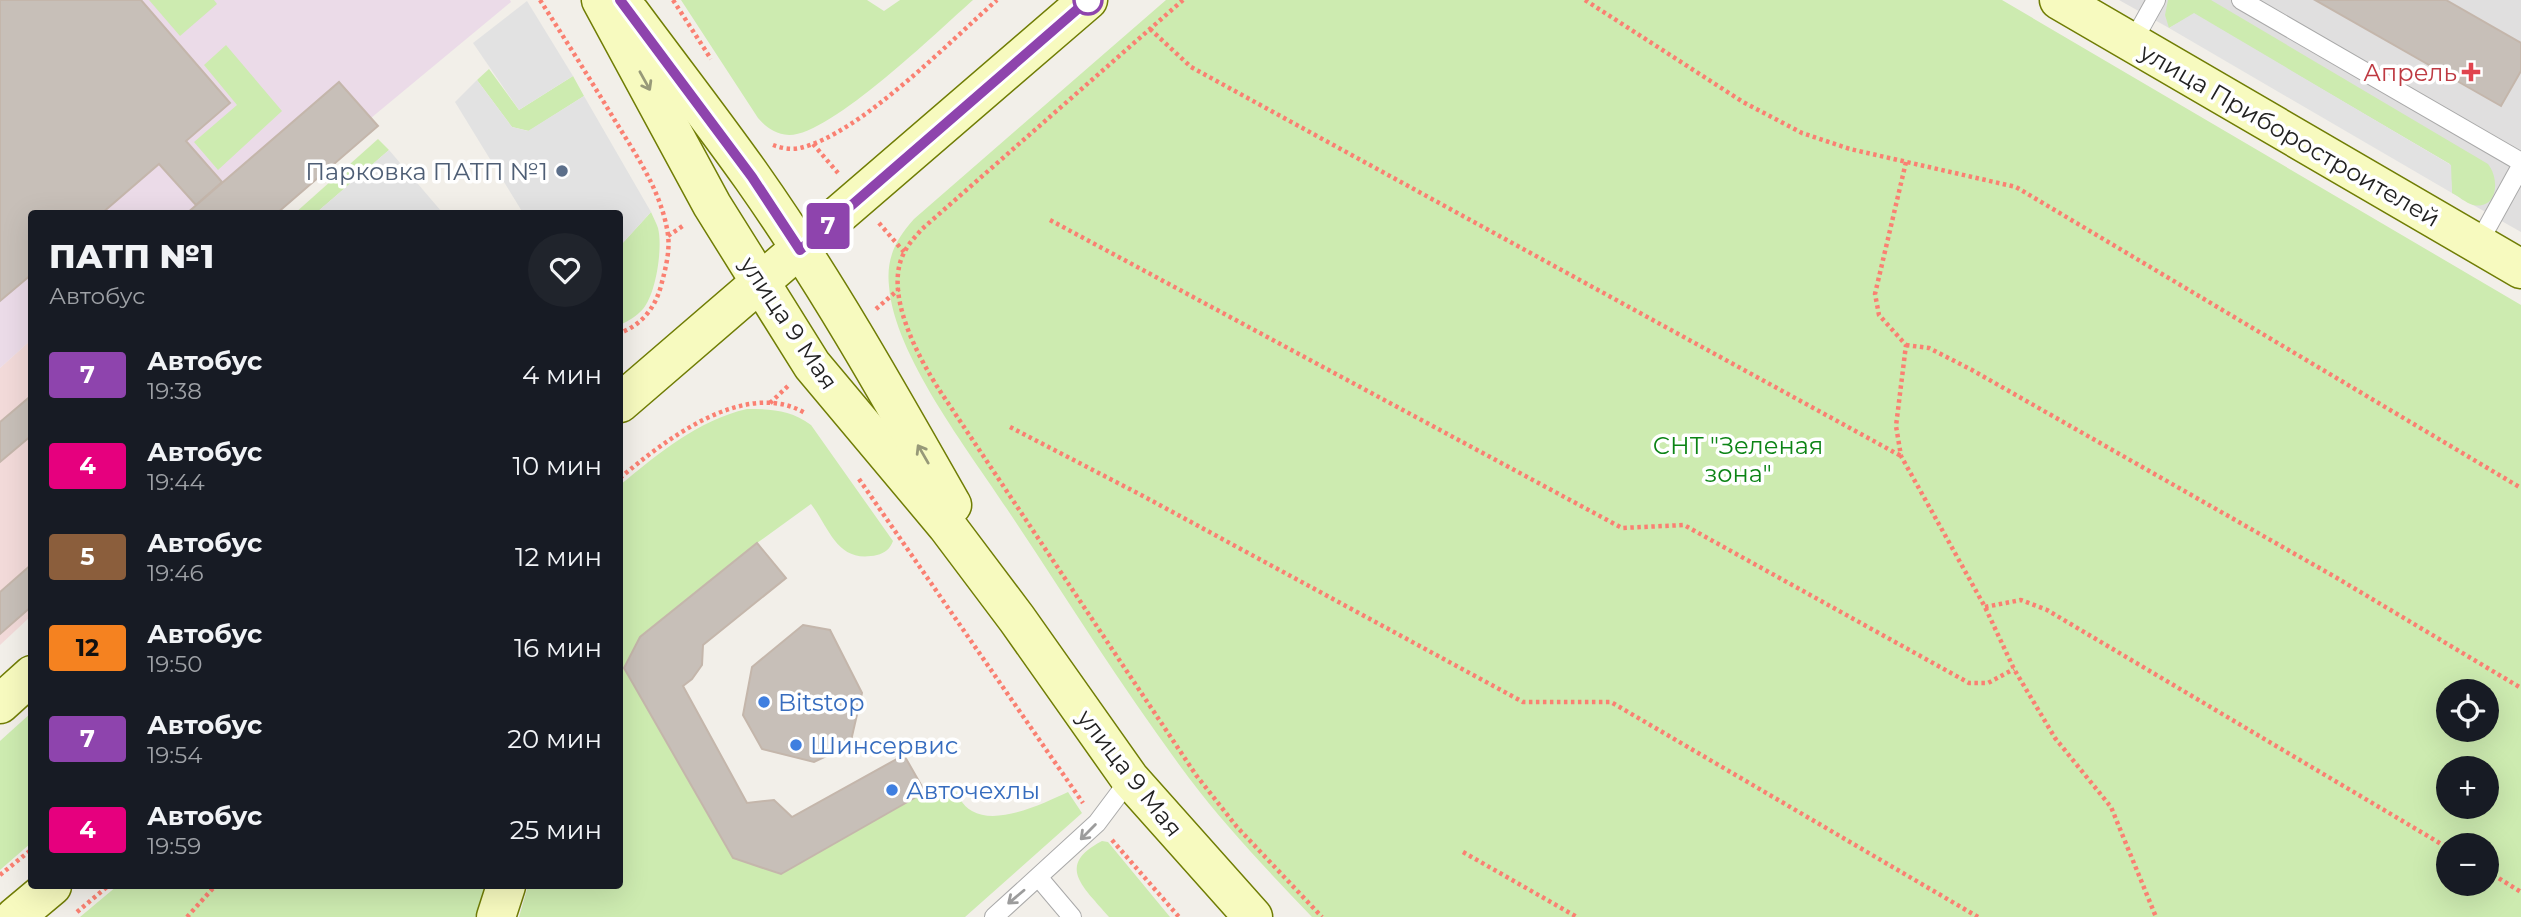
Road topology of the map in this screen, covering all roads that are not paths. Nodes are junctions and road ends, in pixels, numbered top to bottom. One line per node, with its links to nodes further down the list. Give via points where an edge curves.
1 (601, 0): 13 (main road, улица 9 Мая, one-way to 13, via 712,205)
2 (620, 0): 11 (main road, улица 9 Мая, via 752,177)
3 (1088, 0): 11 (main road)
4 (2059, 0): 7 (main road, улица Приборостроителей)
5 (2156, 0): 8 (lane)
6 (2241, 0): 9 (lane)
7 (2098, 10): 8 (main road, улица Приборостроителей)
8 (2132, 43): 10 (main road, улица Приборостроителей)
9 (2521, 164): 10 (lane)
10 (2478, 244): 12 (main road, улица Приборостроителей)
11 (800, 250): 13 (main road); 15 (main road, улица 9 Мая, one-way to 11, via 852,329)
12 (2521, 269)
13 (760, 283): 14 (main road); 15 (main road, улица 9 Мая, via 812,365 947,526)
14 (623, 400)
15 (1017, 619): 18 (main road, улица 9 Мая)
16 (28, 679): 17 (main road)
17 (0, 704)
18 (1130, 779): 19 (lane, one-way to 19, via 1097,823); 26 (main road, улица 9 Мая)
19 (1039, 878): 24 (lane, one-way to 24); 25 (lane)
20 (48, 889): 22 (main road)
21 (505, 889): 23 (main road)
22 (15, 917)
23 (496, 917)
24 (994, 917)
25 (1072, 917)
26 (1253, 917)

